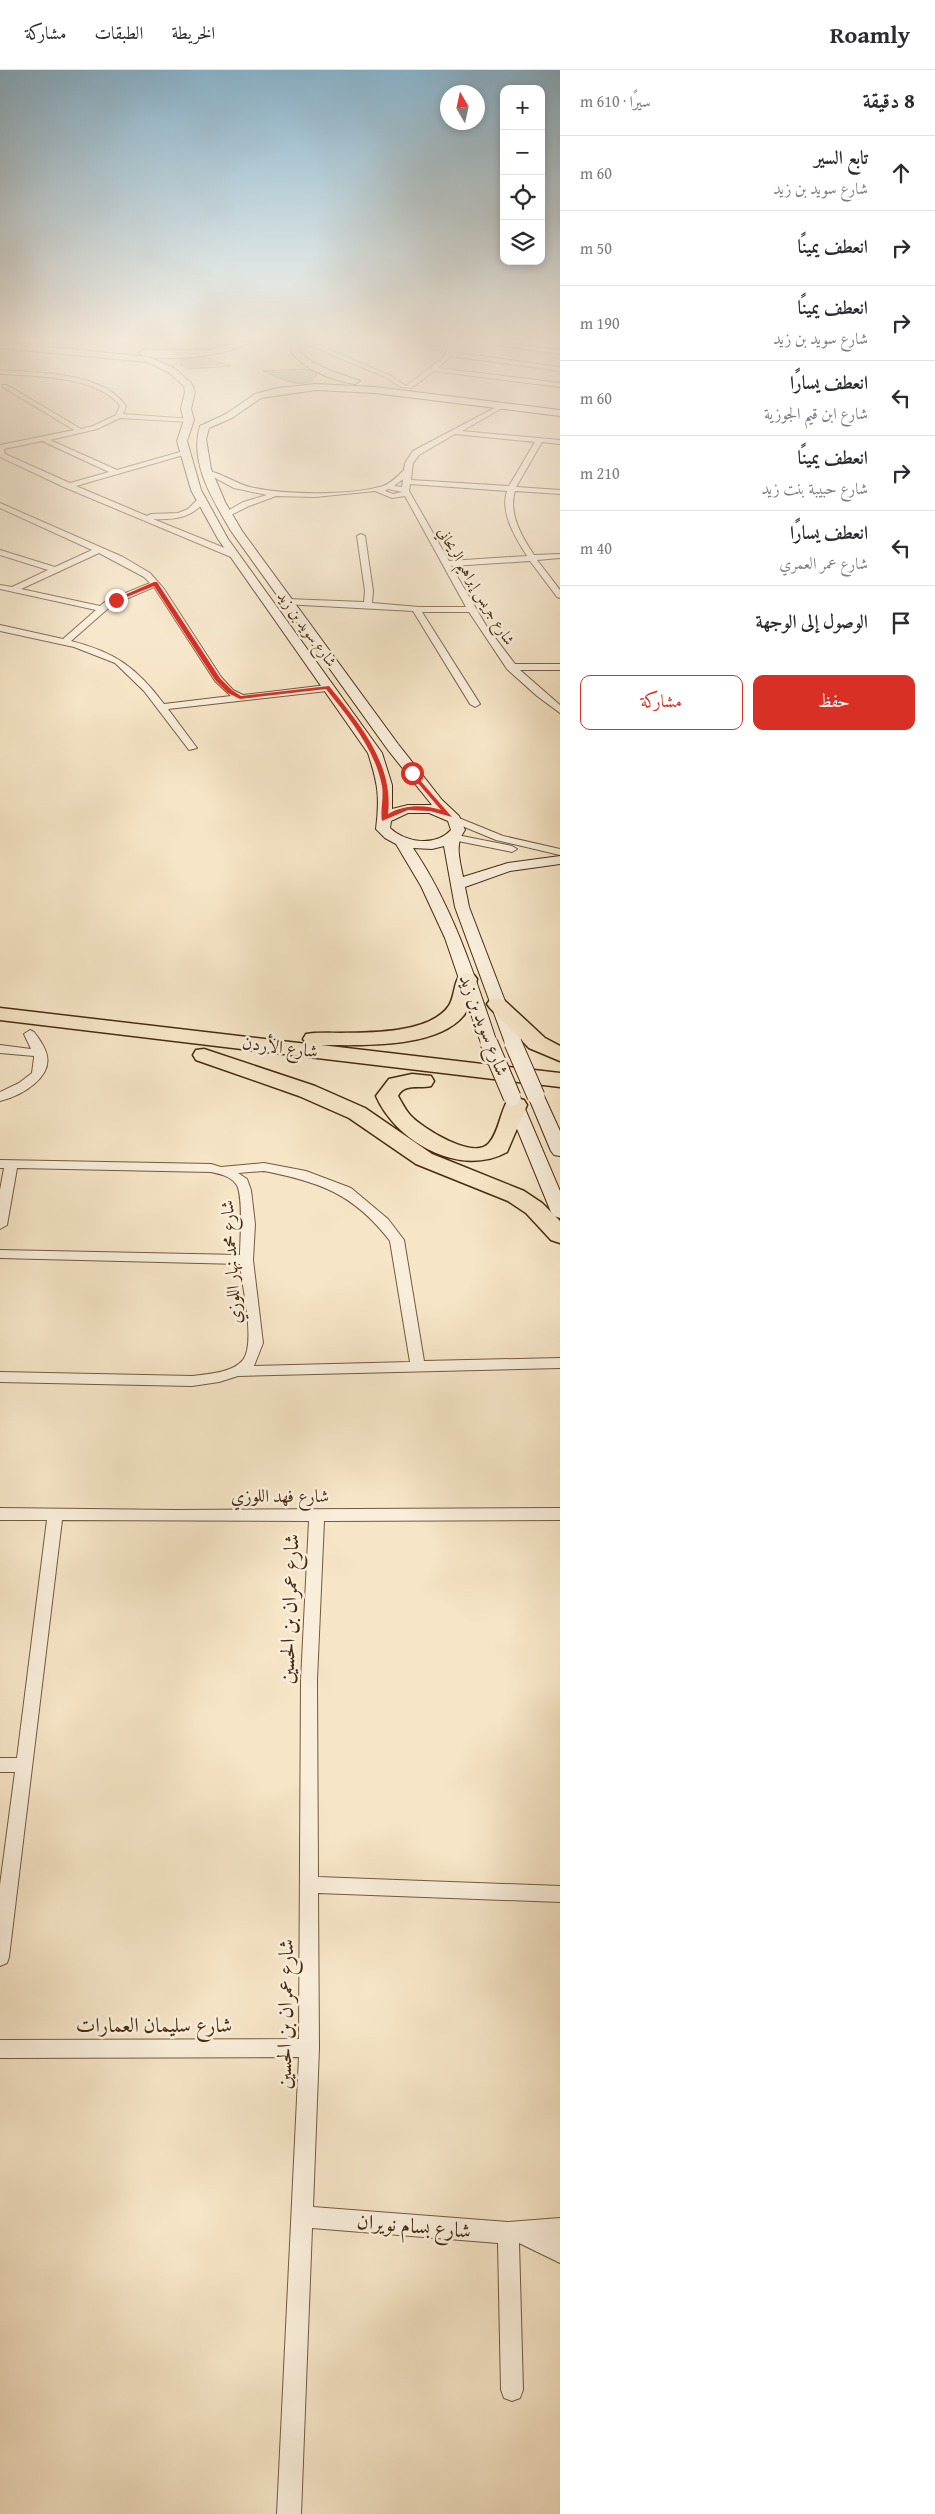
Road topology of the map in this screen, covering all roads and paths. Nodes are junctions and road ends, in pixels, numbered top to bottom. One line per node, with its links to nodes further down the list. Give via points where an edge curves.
1 (9, 455): 11 (street)
2 (77, 455): 8 (street)
3 (174, 455): 8 (street)
4 (185, 455): 19 (main road, شارع سويد بن زيد)
5 (203, 455): 9 (main road, شارع سويد بن زيد)
6 (414, 455): 10 (street, شارع جريس إبراهيم الريحاني)
7 (531, 455): 14 (street)
8 (116, 472): 11 (street)
9 (208, 472): 17 (street, via 246,489); 23 (main road, شارع سويد بن زيد)
10 (407, 472): 12 (street, شارع جريس إبراهيم الريحاني); 13 (street, شارع جريس إبراهيم الريحاني)
11 (69, 486): 22 (street)
12 (386, 488): 13 (street); 16 (street); 18 (street, via 380,492)
13 (407, 488): 14 (street); 18 (street, via 401,496); 21 (street, شارع جريس إبراهيم الريحاني)
14 (512, 488): 15 (street); 29 (street, via 509,500 512,518)
15 (560, 492)
16 (334, 493): 17 (street); 18 (street)
17 (286, 494): 23 (street, via 251,502)
18 (390, 496): 21 (street, شارع جريس إبراهيم الريحاني)
19 (202, 501): 22 (street, via 195,510 180,516); 27 (main road, شارع سويد بن زيد)
20 (2, 508): 25 (street)
21 (416, 512): 30 (street, شارع جريس إبراهيم الريحاني)
22 (140, 514): 27 (street)
23 (227, 516): 36 (main road, شارع سويد بن زيد)
24 (362, 536): 37 (street)
25 (98, 550): 31 (street); 32 (street, via 138,569)
26 (0, 552): 31 (street)
27 (234, 555): 45 (main road, شارع سويد بن زيد)
28 (560, 556): 29 (street)
29 (532, 558): 30 (street); 35 (street)
30 (446, 564): 40 (street, شارع جريس إبراهيم الريحاني)
31 (56, 570): 34 (street)
32 (155, 584): 38 (street); 46 (street, via 218,680)
33 (0, 587): 34 (street)
34 (14, 590): 38 (street)
35 (560, 595)
36 (287, 602): 37 (street); 51 (main road, شارع سويد بن زيد, via 408,766)
37 (368, 605): 39 (street)
38 (101, 609): 42 (street)
39 (416, 609): 40 (street); 47 (street)
40 (471, 609): 43 (street, شارع جريس إبراهيم الريحاني)
41 (0, 628): 42 (street)
42 (63, 643): 48 (street, via 116,660 133,674)
43 (510, 666): 44 (street); 49 (street, شارع جريس إبراهيم الريحاني)
44 (560, 667)
45 (328, 688): 46 (street); 52 (main road, شارع سويد بن زيد, via 375,754 385,786)
46 (240, 697): 48 (street)
47 (475, 704)
48 (160, 707): 50 (street)
49 (560, 710)
50 (192, 748)
51 (452, 817): 52 (main road, via 431,809 414,808 398,811); 53 (main road, شارع سويد بن زيد, via 458,830); 55 (street, via 500,838)
52 (384, 819): 54 (main road, شارع سويد بن زيد, via 386,834)
53 (452, 837): 54 (main road, via 434,844); 55 (street); 57 (main road, شارع سويد بن زيد, via 451,850)
54 (401, 842): 58 (main road, شارع سويد بن زيد, via 432,895)
55 (560, 854)
56 (560, 860): 57 (main road, via 512,864)
57 (458, 885): 59 (main road, شارع سويد بن زيد, via 465,917)
58 (467, 979): 63 (main road, شارع سويد بن زيد); 64 (highway, via 456,1011 444,1021 421,1031 385,1037)
59 (497, 1004): 67 (highway, via 537,1043); 72 (main road, شارع سويد بن زيد, bridge, via 512,1043)
60 (0, 1014): 64 (highway, شارع الأردن)
61 (0, 1031): 62 (highway, شارع الأردن)
62 (36, 1043): 65 (street); 66 (highway, شارع الأردن); 70 (street, via 42,1064 36,1077)
63 (490, 1043): 72 (main road, شارع سويد بن زيد, bridge)
64 (254, 1044): 69 (highway, شارع الأردن)
65 (0, 1049)
66 (204, 1055): 68 (highway, شارع الأردن); 78 (highway, via 357,1113 424,1159 516,1196 534,1208)
67 (560, 1055)
68 (423, 1080): 71 (highway, شارع الأردن); 72 (highway, via 409,1080 393,1086 387,1096 390,1104 403,1121 423,1136 468,1155 483,1156 500,1147)
69 (560, 1080)
70 (0, 1097)
71 (560, 1097)
72 (521, 1100): 73 (main road, شارع سويد بن زيد); 76 (main road, شارع سويد بن زيد)
73 (560, 1151)
74 (6, 1164): 75 (street); 77 (street)
75 (223, 1170): 80 (street, شارع محمد نهار اللوزي, via 242,1182 245,1190 248,1224); 82 (street, via 264,1168 300,1174 346,1191 382,1222 399,1248)
76 (560, 1212)
77 (0, 1225)
78 (560, 1234)
79 (0, 1254): 80 (street)
80 (246, 1260): 83 (street, شارع محمد نهار اللوزي, via 256,1343 250,1362)
81 (560, 1363): 82 (street)
82 (418, 1367): 83 (street)
83 (237, 1371): 84 (street, via 219,1378 192,1381)
84 (0, 1377)
85 (0, 1514): 87 (street, شارع فهد اللوزي)
86 (560, 1514): 88 (street, شارع فهد اللوزي)
87 (55, 1515): 88 (street, شارع فهد اللوزي); 89 (street)
88 (317, 1515): 91 (street, شارع عمران بن الحسين, via 309,1680)
89 (24, 1765): 90 (street); 93 (street)
90 (0, 1766)
91 (310, 1885): 92 (street); 94 (street, شارع عمران بن الحسين)
92 (560, 1894)
93 (0, 1957)
94 (309, 2048): 95 (street, شارع سليمان العمارات); 96 (street, شارع عمران بن الحسين)
95 (0, 2050)
96 (303, 2217): 98 (street, شارع بسام نويران); 101 (street, شارع عمران بن الحسين)
97 (560, 2229): 98 (street, شارع بسام نويران)
98 (517, 2233): 99 (street, شارع بسام نويران); 100 (street)
99 (560, 2252)
100 (512, 2390)
101 (289, 2514)

